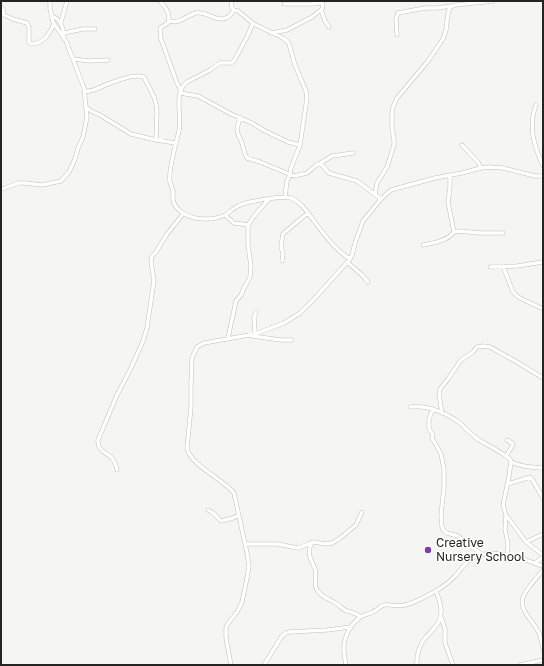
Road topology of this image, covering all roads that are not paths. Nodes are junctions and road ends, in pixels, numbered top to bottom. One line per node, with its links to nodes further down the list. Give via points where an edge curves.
1 (50, 1): 14 (street)
2 (67, 1): 16 (street)
3 (160, 1): 15 (street, via 168,12)
4 (231, 1): 11 (street)
5 (493, 1): 7 (street)
6 (322, 2): 8 (street); 12 (street)
7 (466, 2): 9 (street)
8 (284, 4)
9 (451, 6): 23 (street, via 398,14); 44 (street, via 443,39 397,98 393,107 394,145 387,167 377,183)
10 (1, 7): 13 (street)
11 (234, 10): 15 (street, via 229,16 220,19 198,13 178,22); 17 (street)
12 (321, 10): 19 (street); 22 (street, via 293,27)
13 (2, 15): 18 (street, via 27,23 31,44 38,44 44,40)
14 (52, 16): 16 (street); 18 (street)
15 (169, 21): 28 (street, via 160,28 161,39)
16 (61, 22): 21 (street)
17 (253, 23): 22 (street); 28 (street, via 234,61 220,63 187,82)
18 (54, 24): 24 (street)
19 (329, 27)
20 (95, 29): 21 (street)
21 (64, 32): 24 (street)
22 (271, 33): 34 (street, via 287,41 306,90 307,102)
23 (397, 35)
24 (66, 40): 25 (street)
25 (73, 59): 26 (street); 27 (street)
26 (108, 60)
27 (84, 91): 30 (street); 32 (street, via 90,92 135,76 144,77 156,104)
28 (181, 92): 31 (street, via 198,96); 33 (street)
29 (536, 105): 38 (street, via 532,135)
30 (86, 107): 32 (street, via 131,134); 43 (street, via 83,137 64,179 46,185 19,183)
31 (240, 117): 34 (street, via 270,134); 40 (street, via 237,131 246,157)
32 (156, 140): 33 (street)
33 (176, 144): 49 (street, via 170,180 174,203)
34 (300, 145): 40 (street)
35 (462, 145): 39 (street)
36 (353, 153): 37 (street, via 332,156)
37 (319, 164): 40 (street, via 305,174); 44 (street, via 329,173 357,181)
38 (543, 166)
39 (481, 168): 41 (street); 42 (street, via 503,168)
40 (290, 175): 45 (street)
41 (450, 175): 47 (street, via 391,190); 52 (street, via 448,202)
42 (543, 176)
43 (2, 190)
44 (375, 194): 47 (street)
45 (285, 197): 46 (street); 48 (street, via 296,201)
46 (270, 199): 50 (street, via 247,202); 51 (street)
47 (381, 199): 55 (street, via 363,221)
48 (308, 213): 55 (street); 56 (street, via 283,234)
49 (183, 214): 50 (street, via 209,219); 77 (street, via 152,256 154,280 147,328 98,440 99,447 112,458)
50 (225, 215): 51 (street, via 234,223)
51 (249, 225): 66 (street, via 250,277 236,301)
52 (454, 232): 53 (street); 54 (street, via 450,236)
53 (503, 233)
54 (423, 245)
55 (348, 260): 60 (street); 63 (street, via 300,313 284,324)
56 (282, 261)
57 (543, 262): 58 (street)
58 (503, 266): 59 (street); 61 (street, via 513,292)
59 (490, 267)
60 (368, 282)
61 (543, 309)
62 (256, 312): 64 (street)
63 (269, 329): 64 (street); 67 (street)
64 (255, 334): 65 (street)
65 (249, 335): 66 (street); 67 (street)
66 (228, 338): 82 (street, via 200,344 192,358 188,448 189,454 197,462 234,493)
67 (275, 338): 68 (street)
68 (292, 340)
69 (543, 378): 72 (street, via 490,347 477,347 461,360 440,388)
70 (410, 407): 71 (street)
71 (433, 408): 72 (street); 88 (street, via 429,429 441,454 444,474 442,527 444,532 458,536)
72 (442, 412): 74 (street)
73 (507, 440): 74 (street, via 513,445)
74 (506, 456): 75 (street)
75 (511, 462): 76 (street, via 520,466); 78 (street)
76 (543, 468)
77 (117, 470)
78 (508, 484): 79 (street, via 530,477); 83 (street, via 503,505)
79 (543, 498)
80 (208, 510): 82 (street, via 216,514 220,521)
81 (362, 512): 85 (street, via 356,525 334,542)
82 (239, 515): 87 (street)
83 (506, 515): 86 (street); 89 (street)
84 (543, 534): 86 (street)
85 (312, 542): 87 (street, via 298,548 277,544); 96 (street, via 309,555 316,574 316,590 324,598)
86 (526, 542): 90 (street)
87 (245, 544): 101 (street, via 249,565 246,586 242,602 227,625 226,632)
88 (483, 555): 89 (street); 95 (street, via 468,561 449,582)
89 (507, 555): 91 (street)
90 (543, 556): 91 (street)
91 (535, 563): 92 (street)
92 (543, 566)
93 (543, 570): 94 (street)
94 (541, 576): 99 (street, via 529,586 522,600 526,615 538,631)
95 (436, 591): 96 (street, via 401,606 384,605); 97 (street)
96 (361, 617): 98 (street)
97 (441, 617): 104 (street, via 424,640 417,655); 105 (street, via 445,629 445,644)
98 (352, 626): 102 (street, via 286,633); 103 (street, via 344,644)
99 (543, 649)
100 (543, 660): 106 (street)
101 (231, 665)
102 (264, 665)
103 (346, 665)
104 (417, 665)
105 (453, 665)
106 (520, 665)

